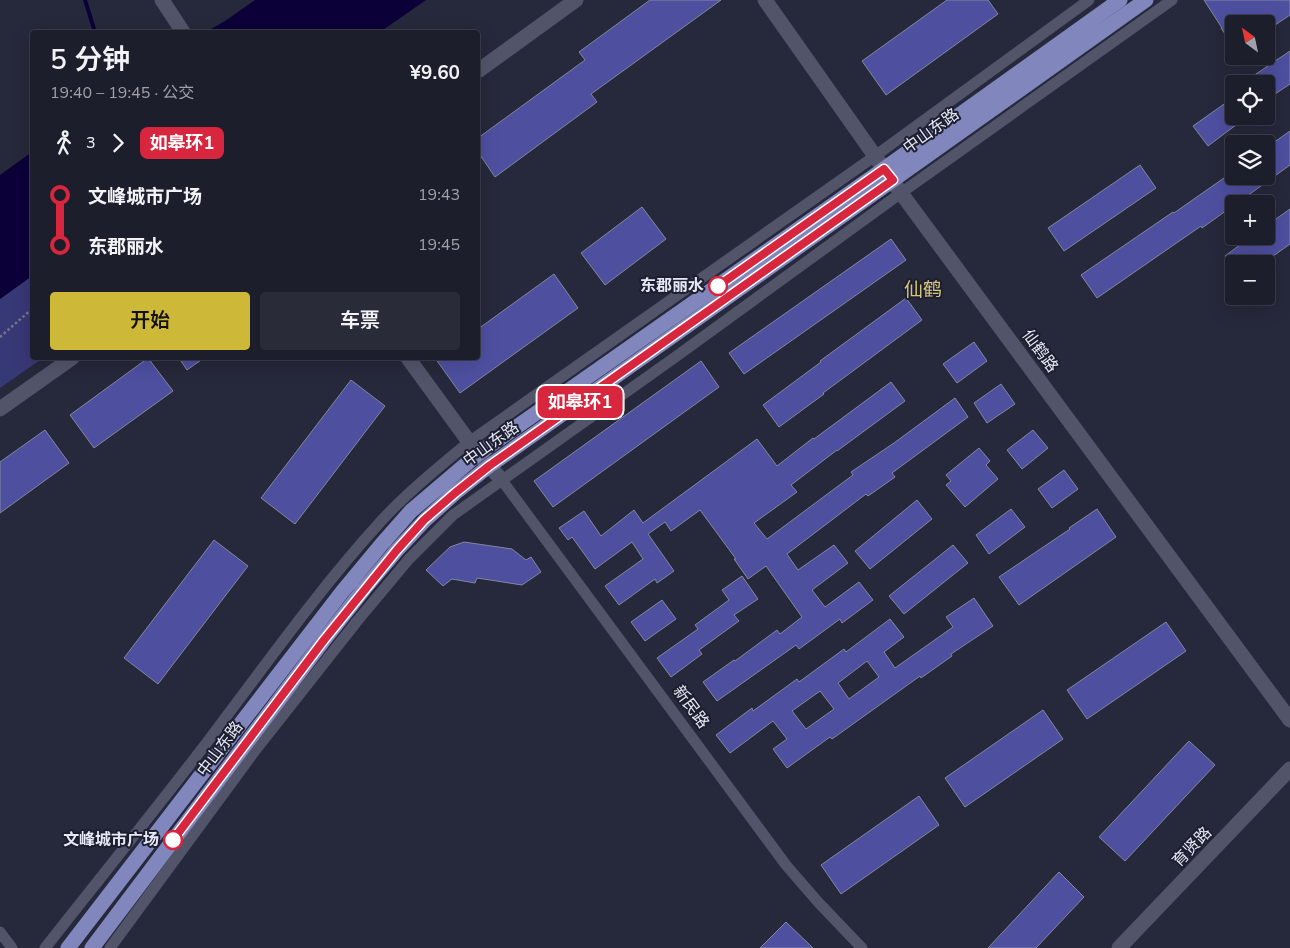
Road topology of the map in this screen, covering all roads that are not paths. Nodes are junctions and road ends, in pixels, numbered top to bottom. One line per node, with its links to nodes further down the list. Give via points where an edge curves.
1 (162, 0): 8 (street)
2 (576, 0): 9 (street)
3 (765, 0): 10 (street, 仙鹤路)
4 (1089, 0): 10 (street)
5 (1120, 0): 11 (main road, 中山东路)
6 (1146, 0): 11 (main road, 中山东路)
7 (1172, 0): 11 (street)
8 (182, 30)
9 (480, 70)
10 (875, 156): 11 (street, 仙鹤路); 15 (street)
11 (893, 181): 16 (main road, 中山东路); 17 (main road, 中山东路); 18 (street, via 682,352); 19 (street, 仙鹤路)
12 (69, 360): 14 (street)
13 (409, 360): 15 (street)
14 (0, 409)
15 (469, 442): 16 (street); 23 (street, via 383,519 341,568)
16 (478, 454): 17 (street); 24 (main road, 中山东路, via 411,511 375,552)
17 (489, 466): 18 (street); 25 (main road, 中山东路, via 424,520 364,589)
18 (501, 479): 26 (street, via 453,515 409,559 358,620 257,748); 27 (street, 新民路, via 786,866)
19 (1290, 720)
20 (1290, 769): 28 (street, 育贤路)
21 (0, 932): 22 (street)
22 (12, 948)
23 (45, 948)
24 (68, 948)
25 (92, 948)
26 (110, 948)
27 (862, 948)
28 (1119, 948)

